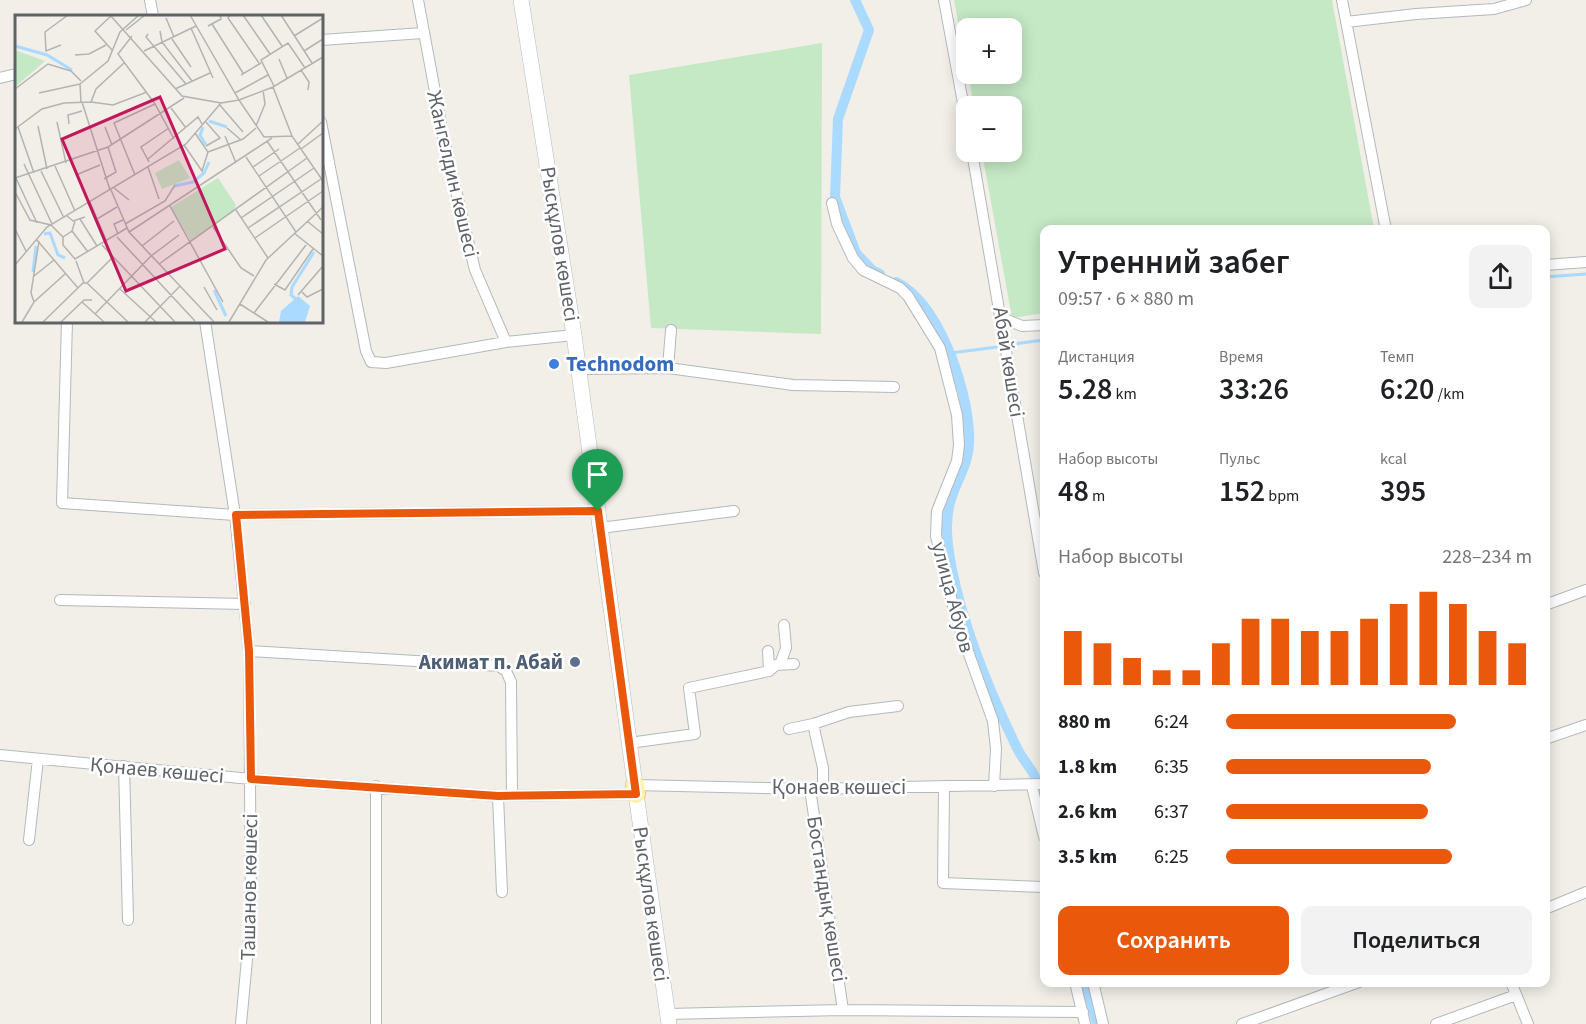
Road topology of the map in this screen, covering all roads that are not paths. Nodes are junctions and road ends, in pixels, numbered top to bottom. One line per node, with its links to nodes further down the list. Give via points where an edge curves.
1 (150, 0): 7 (street)
2 (418, 0): 9 (street, Жангелдин көшесі)
3 (521, 0): 25 (main road, Рысқұлов көшесі)
4 (944, 0): 13 (street)
5 (1342, 0): 8 (street)
6 (1526, 0): 8 (street, via 1494,9)
7 (153, 15)
8 (1346, 22): 17 (street)
9 (423, 33): 10 (street); 26 (street, Жангелдин көшесі, via 475,270)
10 (322, 40)
11 (15, 74): 12 (street)
12 (0, 78)
13 (962, 96)
14 (322, 127): 26 (street, via 368,358 386,363)
15 (974, 162): 20 (street, Абай көшесі)
16 (832, 202): 57 (street, улица Абуов, via 837,224 853,258 863,270 908,296 940,348 957,415 959,445 957,461 937,511 936,536 956,618 993,721)
17 (1385, 225)
18 (1586, 262): 19 (street)
19 (1550, 265)
20 (1002, 318): 23 (street, via 1022,326); 34 (street, Абай көшесі)
21 (67, 322): 32 (street, via 62,503)
22 (205, 322): 32 (street, Ташанов көшесі)
23 (1040, 325)
24 (671, 330): 27 (street)
25 (574, 334): 26 (street); 28 (main road, Рысқұлов көшесі)
26 (506, 342)
27 (668, 368): 28 (street); 29 (street, via 793,385)
28 (579, 369): 30 (main road, Рысқұлов көшесі)
29 (894, 387)
30 (598, 511): 32 (street); 33 (main road, Рысқұлов көшесі)
31 (734, 511): 33 (street)
32 (236, 515): 38 (street, Ташанов көшесі)
33 (600, 528): 50 (main road, Рысқұлов көшесі)
34 (1040, 549)
35 (1586, 590): 37 (street)
36 (60, 600): 38 (street)
37 (1550, 603)
38 (245, 604): 40 (street, Ташанов көшесі)
39 (784, 625): 42 (street, via 786,648)
40 (249, 651): 54 (street, Ташанов көшесі); 64 (street, via 499,666 511,682)
41 (768, 651): 44 (street)
42 (780, 664): 43 (street); 44 (street)
43 (794, 664)
44 (770, 671): 50 (street, via 689,688 695,734)
45 (898, 706): 46 (street, via 849,712)
46 (813, 724): 48 (street); 62 (street, via 823,768)
47 (1586, 726): 49 (street)
48 (789, 729)
49 (1550, 737)
50 (629, 743): 60 (main road, Рысқұлов көшесі)
51 (0, 755): 52 (street, Қонаев көшесі)
52 (38, 759): 53 (street, Қонаев көшесі); 66 (street)
53 (124, 766): 54 (street, Қонаев көшесі); 71 (street)
54 (251, 779): 56 (street, Қонаев көшесі); 80 (street, Ташанов көшесі, via 251,916)
55 (1040, 785): 58 (street, Қонаев көшесі)
56 (376, 786): 63 (street, Қонаев көшесі); 81 (street)
57 (994, 786): 58 (street, Қонаев көшесі); 59 (street, Қонаев көшесі)
58 (1032, 786): 65 (street)
59 (944, 787): 62 (street, Қонаев көшесі); 67 (street, via 943,883)
60 (635, 789): 61 (street, Қонаев көшесі); 64 (street, Қонаев көшесі); 79 (main road, Рысқұлов көшесі)
61 (810, 789): 62 (street, Қонаев көшесі); 77 (street, Бостандық көшесі)
62 (823, 789)
63 (498, 796): 64 (street, Қонаев көшесі); 68 (street)
64 (512, 796)
65 (1040, 820)
66 (29, 840)
67 (1040, 887)
68 (502, 892)
69 (1586, 892): 70 (street)
70 (1550, 907)
71 (128, 920)
72 (1076, 987): 78 (street)
73 (1094, 987): 83 (street)
74 (1345, 987): 84 (street)
75 (1513, 987): 76 (street)
76 (1516, 995): 85 (street); 86 (street)
77 (843, 1010): 78 (street); 79 (street)
78 (1083, 1012): 82 (street)
79 (668, 1019)
80 (241, 1024)
81 (376, 1024)
82 (1084, 1024)
83 (1103, 1024)
84 (1242, 1024)
85 (1436, 1024)
86 (1528, 1024)

